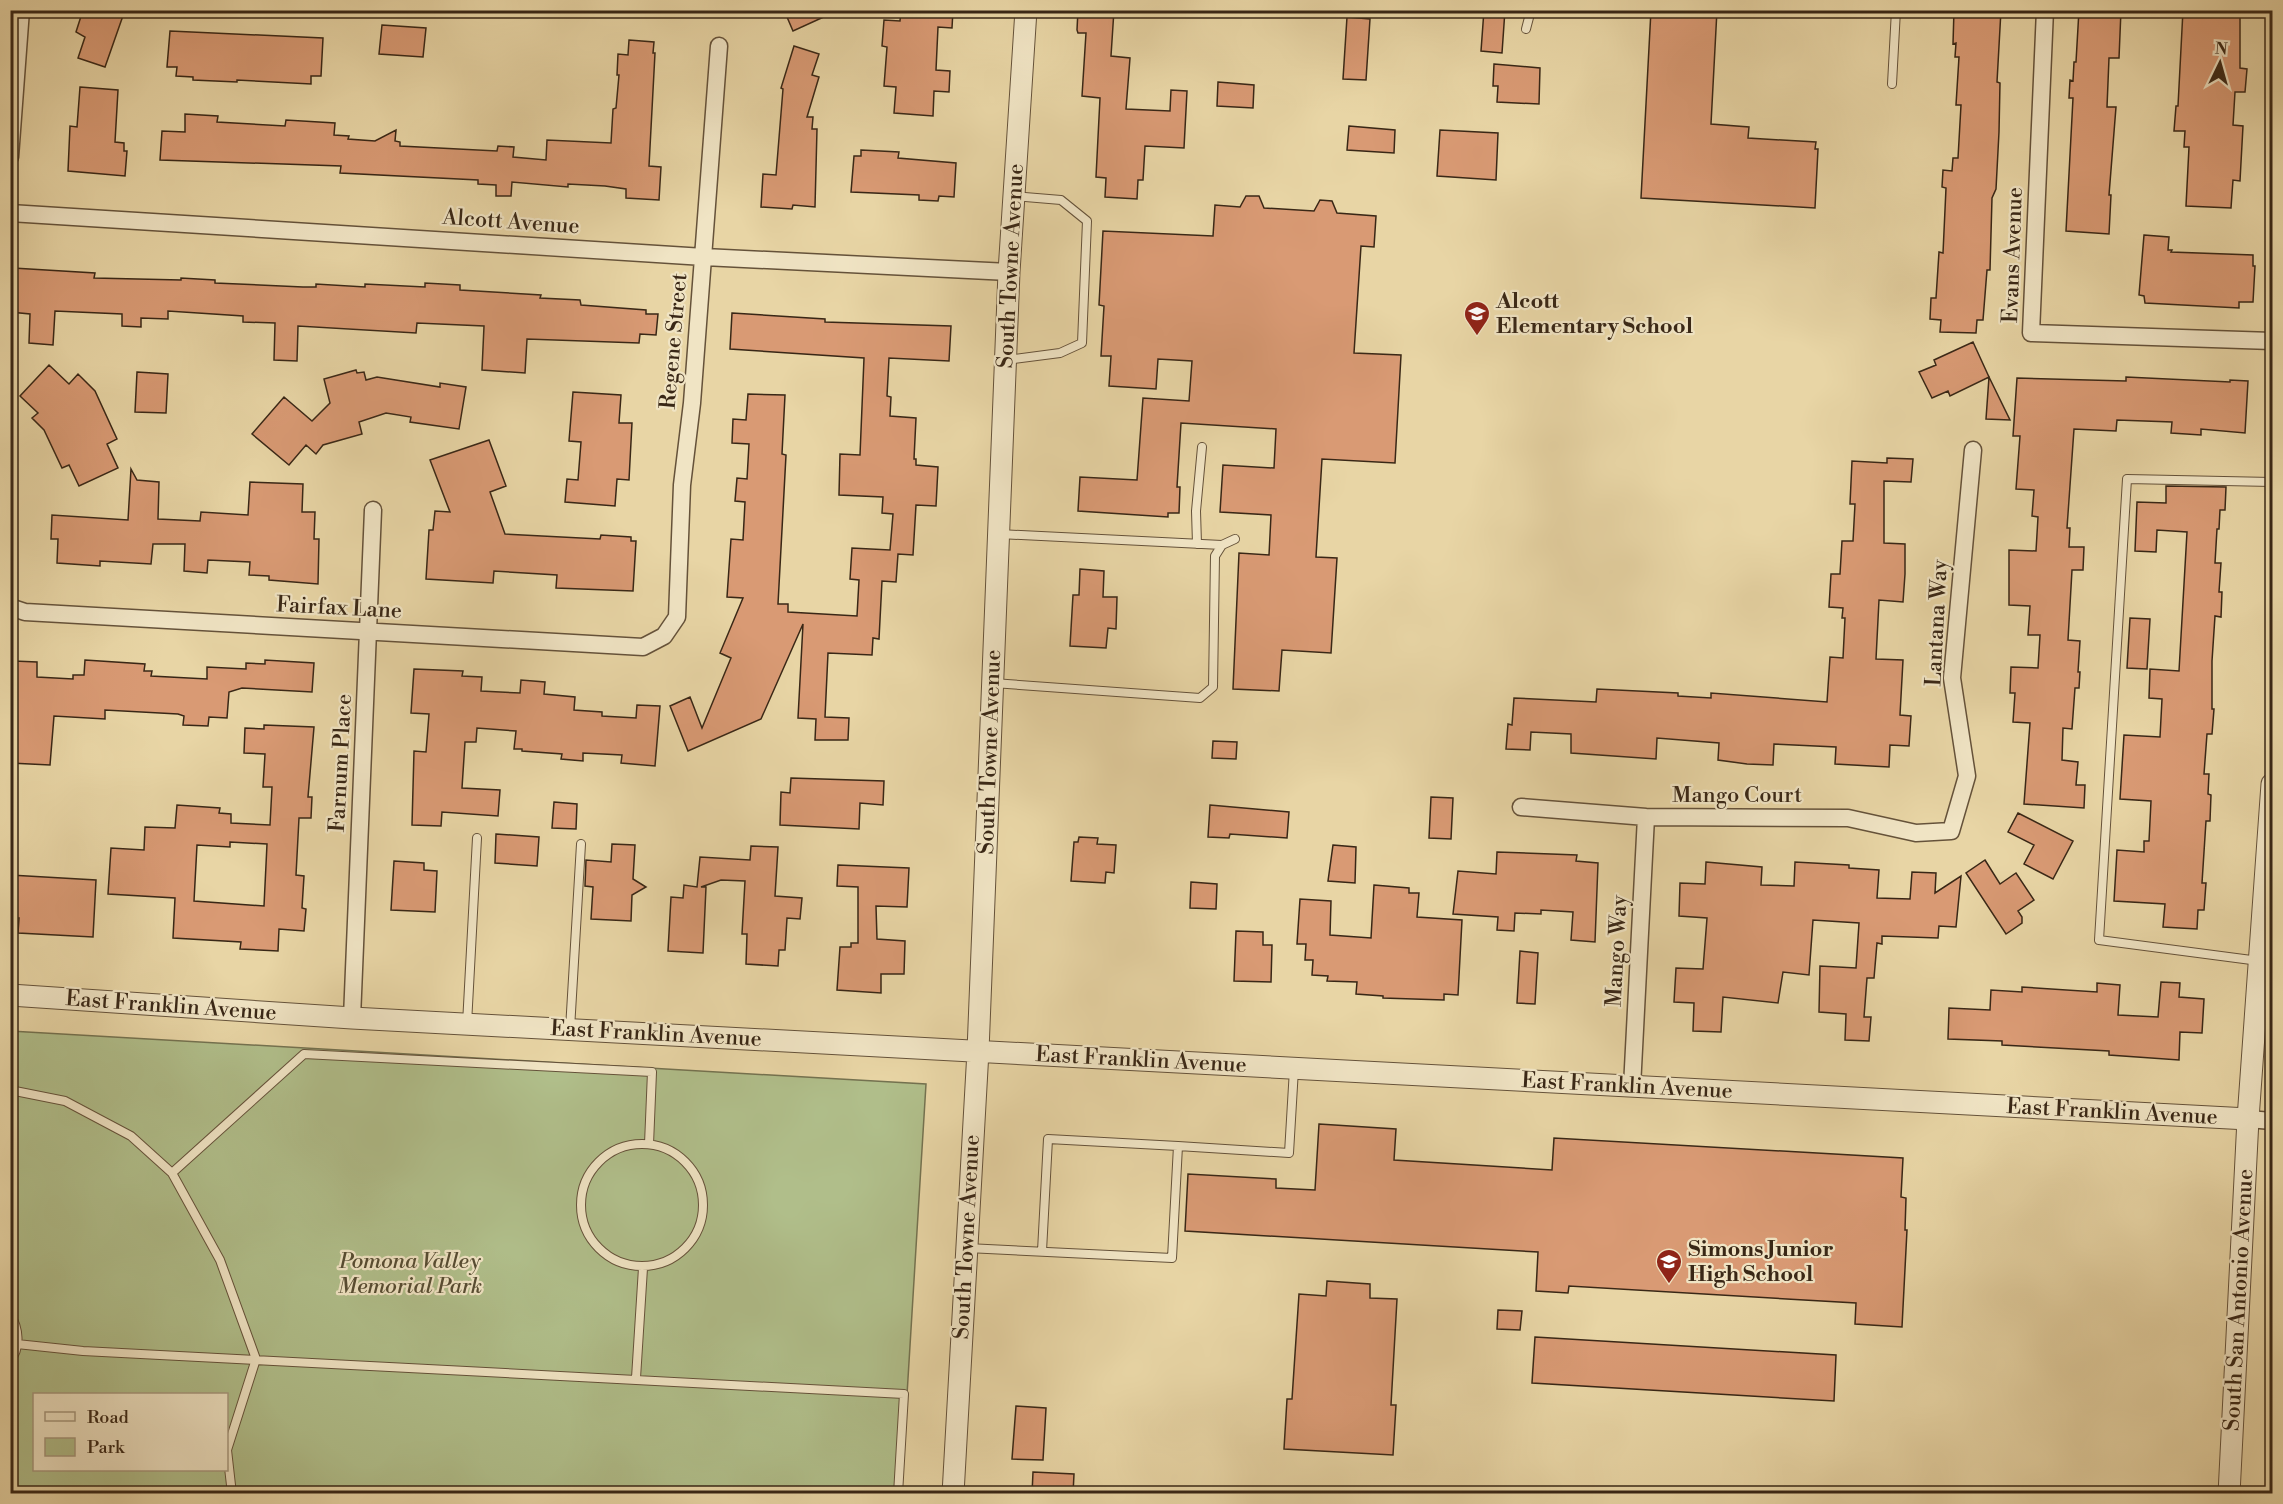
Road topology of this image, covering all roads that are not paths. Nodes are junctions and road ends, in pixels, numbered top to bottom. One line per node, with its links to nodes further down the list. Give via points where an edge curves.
1 (21, 10): 9 (street)
2 (1026, 10): 10 (street, South Towne Avenue)
3 (1531, 10): 6 (lane)
4 (1896, 10): 8 (lane)
5 (2045, 10): 14 (street, Evans Avenue, via 2031,333)
6 (1526, 29)
7 (719, 46): 12 (street, Regene Street)
8 (1892, 84)
9 (10, 157)
10 (1014, 196): 13 (street, South Towne Avenue); 15 (lane, via 1061,200 1087,222 1085,294 1082,343 1060,353)
11 (10, 213): 12 (street, Alcott Avenue)
12 (704, 257): 13 (street, Alcott Avenue); 26 (street, Regene Street, via 682,485 677,617)
13 (1009, 272): 15 (street, South Towne Avenue)
14 (2272, 341)
15 (1005, 360): 20 (street, South Towne Avenue)
16 (1202, 447): 22 (lane)
17 (1973, 450): 31 (street, Lantana Way, via 1952,678 1967,776)
18 (2272, 482): 34 (lane, via 2127,479 2099,940)
19 (373, 510): 25 (street, Farnum Place)
20 (999, 534): 22 (lane); 27 (street, South Towne Avenue)
21 (1235, 539): 23 (lane)
22 (1197, 544): 23 (lane)
23 (1222, 545): 27 (lane, via 1215,556 1213,687 1200,698)
24 (10, 607): 25 (street, Fairfax Lane, via 25,612)
25 (369, 632): 26 (street, Fairfax Lane, via 643,647); 36 (street, Farnum Place)
26 (664, 636)
27 (992, 682): 39 (street, South Towne Avenue)
28 (2272, 784): 34 (street, South San Antonio Avenue)
29 (1521, 807): 30 (street, Mango Court)
30 (1647, 817): 31 (street, Mango Court, via 1848,818 1916,833); 41 (street, Mango Way)
31 (1951, 831)
32 (477, 838): 37 (lane)
33 (581, 844): 38 (lane)
34 (2259, 961): 43 (street, South San Antonio Avenue)
35 (10, 995): 36 (street, East Franklin Avenue)
36 (352, 1018): 37 (street, East Franklin Avenue)
37 (467, 1024): 38 (street, East Franklin Avenue)
38 (570, 1030): 39 (street, East Franklin Avenue)
39 (978, 1051): 40 (street, East Franklin Avenue); 48 (street, South Towne Avenue)
40 (1294, 1068): 41 (street, East Franklin Avenue); 46 (lane, via 1290,1153)
41 (1632, 1087): 43 (street, East Franklin Avenue)
42 (10, 1090): 47 (lane, via 65,1101 131,1136)
43 (2248, 1119): 44 (street, East Franklin Avenue); 61 (street, South San Antonio Avenue)
44 (2272, 1121)
45 (649, 1144): 47 (lane, via 652,1072 304,1054); 50 (lane, via 679,1155 694,1171 704,1196 702,1221 692,1242 670,1261); 50 (lane, via 619,1148 595,1164 582,1189 582,1220 597,1249 620,1263)
46 (1178, 1146): 49 (lane, via 1172,1258); 49 (lane, via 1048,1139)
47 (172, 1173): 53 (lane, via 220,1260)
48 (967, 1248): 49 (lane); 60 (street, South Towne Avenue)
49 (1042, 1251)
50 (643, 1268): 55 (lane)
51 (10, 1314): 52 (lane, via 17,1327)
52 (17, 1344): 53 (lane); 54 (lane)
53 (256, 1359): 55 (lane); 56 (lane)
54 (10, 1361)
55 (636, 1378): 59 (lane, via 904,1394)
56 (228, 1447)
57 (228, 1459): 58 (lane)
58 (232, 1494)
59 (898, 1494)
60 (953, 1494)
61 (2229, 1494)

